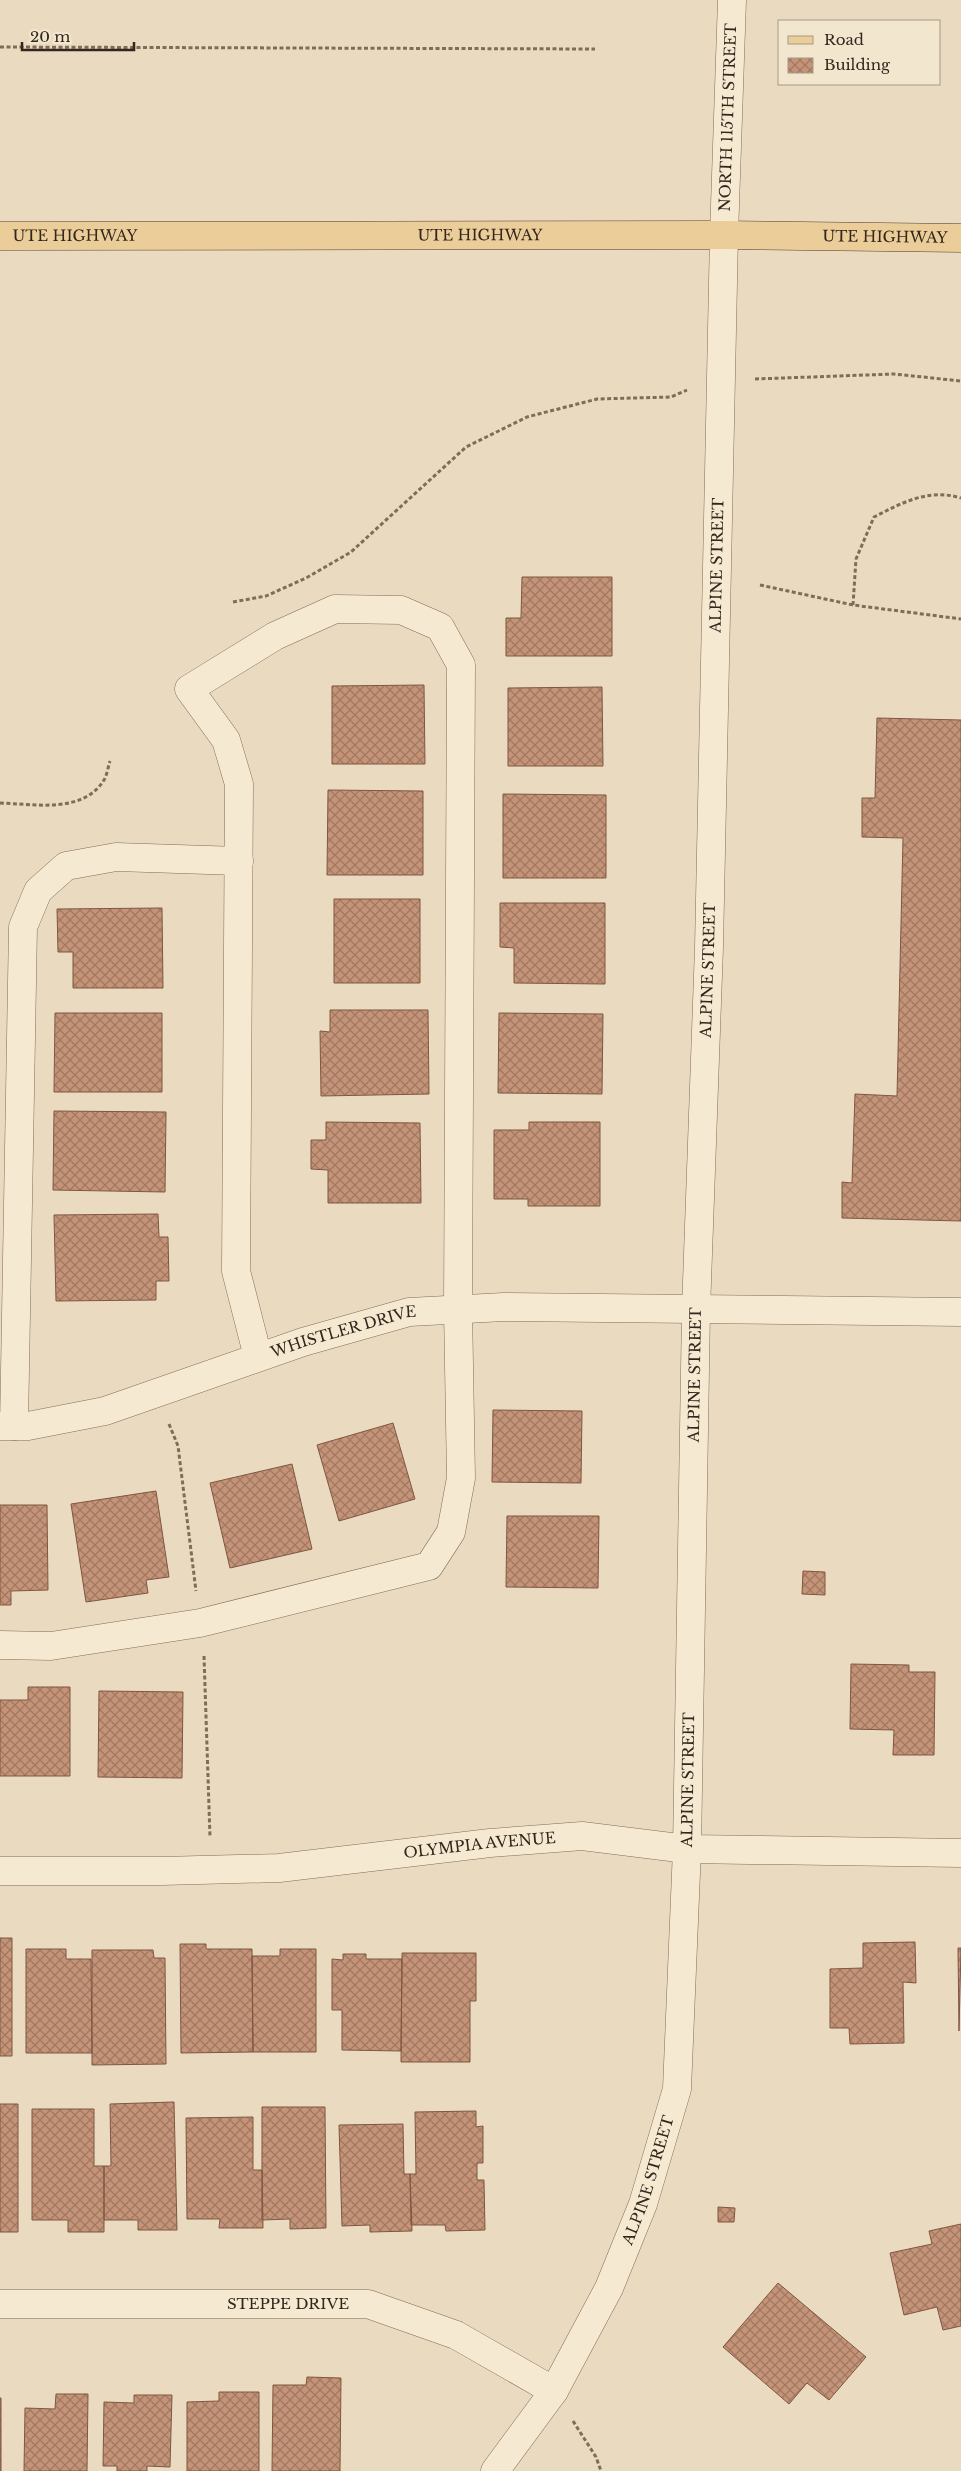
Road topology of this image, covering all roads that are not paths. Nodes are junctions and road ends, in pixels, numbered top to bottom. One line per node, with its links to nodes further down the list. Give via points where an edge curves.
1 (732, 0): 2 (street, NORTH 115TH STREET)
2 (724, 235): 3 (main road, UTE HIGHWAY); 4 (main road, UTE HIGHWAY); 7 (street, ALPINE STREET, via 709,947)
3 (0, 236)
4 (961, 238)
5 (238, 861): 6 (street, via 239,784 226,740 188,689 275,636 334,609 401,610 440,627 461,665); 9 (street, via 236,1271); 10 (street, via 116,857 66,866 38,891 23,927)
6 (458, 1309): 7 (street, WHISTLER DRIVE); 9 (street, WHISTLER DRIVE, via 409,1312); 11 (street, via 461,1478 451,1532 429,1566 200,1623 51,1646)
7 (696, 1310): 8 (street, WHISTLER DRIVE); 12 (street, ALPINE STREET)
8 (961, 1312)
9 (258, 1357): 10 (street, WHISTLER DRIVE, via 105,1411 28,1426)
10 (7, 1426)
11 (0, 1645)
12 (687, 1849): 13 (street, OLYMPIA AVENUE); 14 (street, OLYMPIA AVENUE, via 582,1836 490,1843 279,1868); 16 (street, ALPINE STREET, via 678,2089 654,2173 609,2288)
13 (961, 1853)
14 (0, 1871)
15 (0, 2304): 16 (street, STEPPE DRIVE, via 368,2304 456,2335)
16 (554, 2391): 17 (street, ALPINE STREET)
17 (495, 2471)

